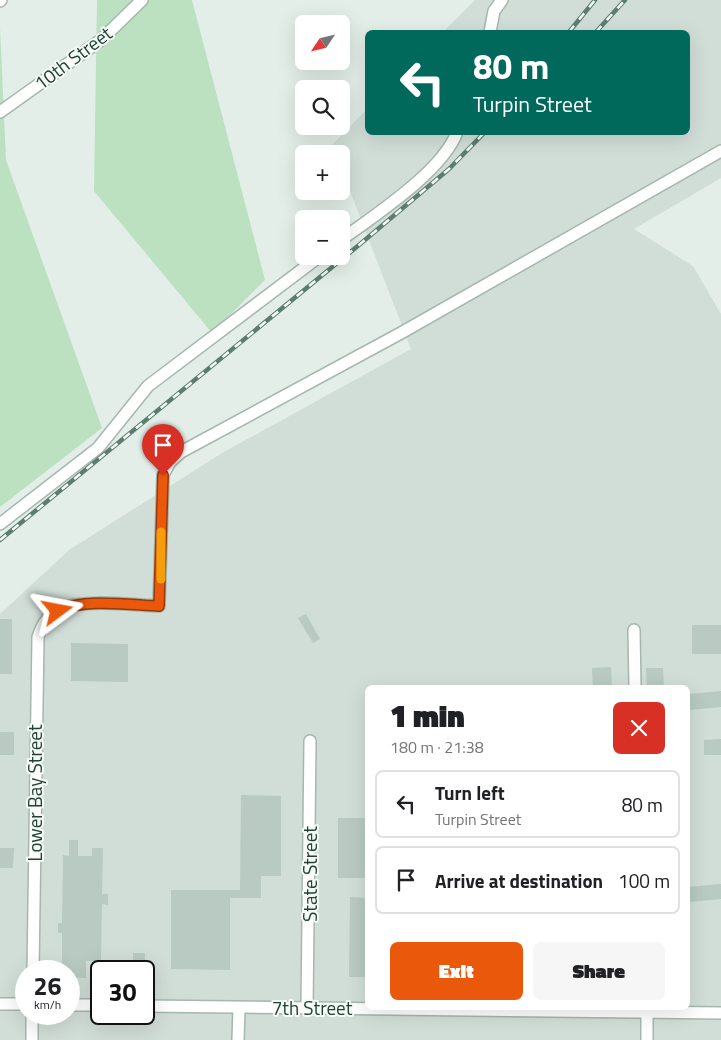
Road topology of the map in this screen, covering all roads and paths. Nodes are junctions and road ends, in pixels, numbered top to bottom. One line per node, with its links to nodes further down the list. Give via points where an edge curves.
1 (142, 0): 4 (street, 10th Street, via 101,40)
2 (502, 0): 3 (street, via 494,11)
3 (490, 30)
4 (0, 112)
5 (456, 135): 7 (street, via 453,144 431,170)
6 (721, 151): 13 (street, Lower Bay Street, via 401,333 181,452 170,462 163,475 159,606 74,606 58,611 42,626 36,646)
7 (350, 233)
8 (308, 265): 9 (street, via 148,386 98,448)
9 (0, 524)
10 (634, 630): 11 (street)
11 (635, 685)
12 (310, 740): 18 (street, State Street)
13 (33, 960)
14 (0, 1004): 15 (street)
15 (15, 1004)
16 (155, 1006): 17 (street, 7th Street)
17 (238, 1008): 18 (street, 7th Street); 24 (street)
18 (307, 1008): 19 (street, 7th Street)
19 (365, 1008)
20 (647, 1010): 21 (street, 7th Street); 25 (street)
21 (721, 1013)
22 (32, 1025): 23 (street)
23 (32, 1040)
24 (238, 1040)
25 (647, 1040)

